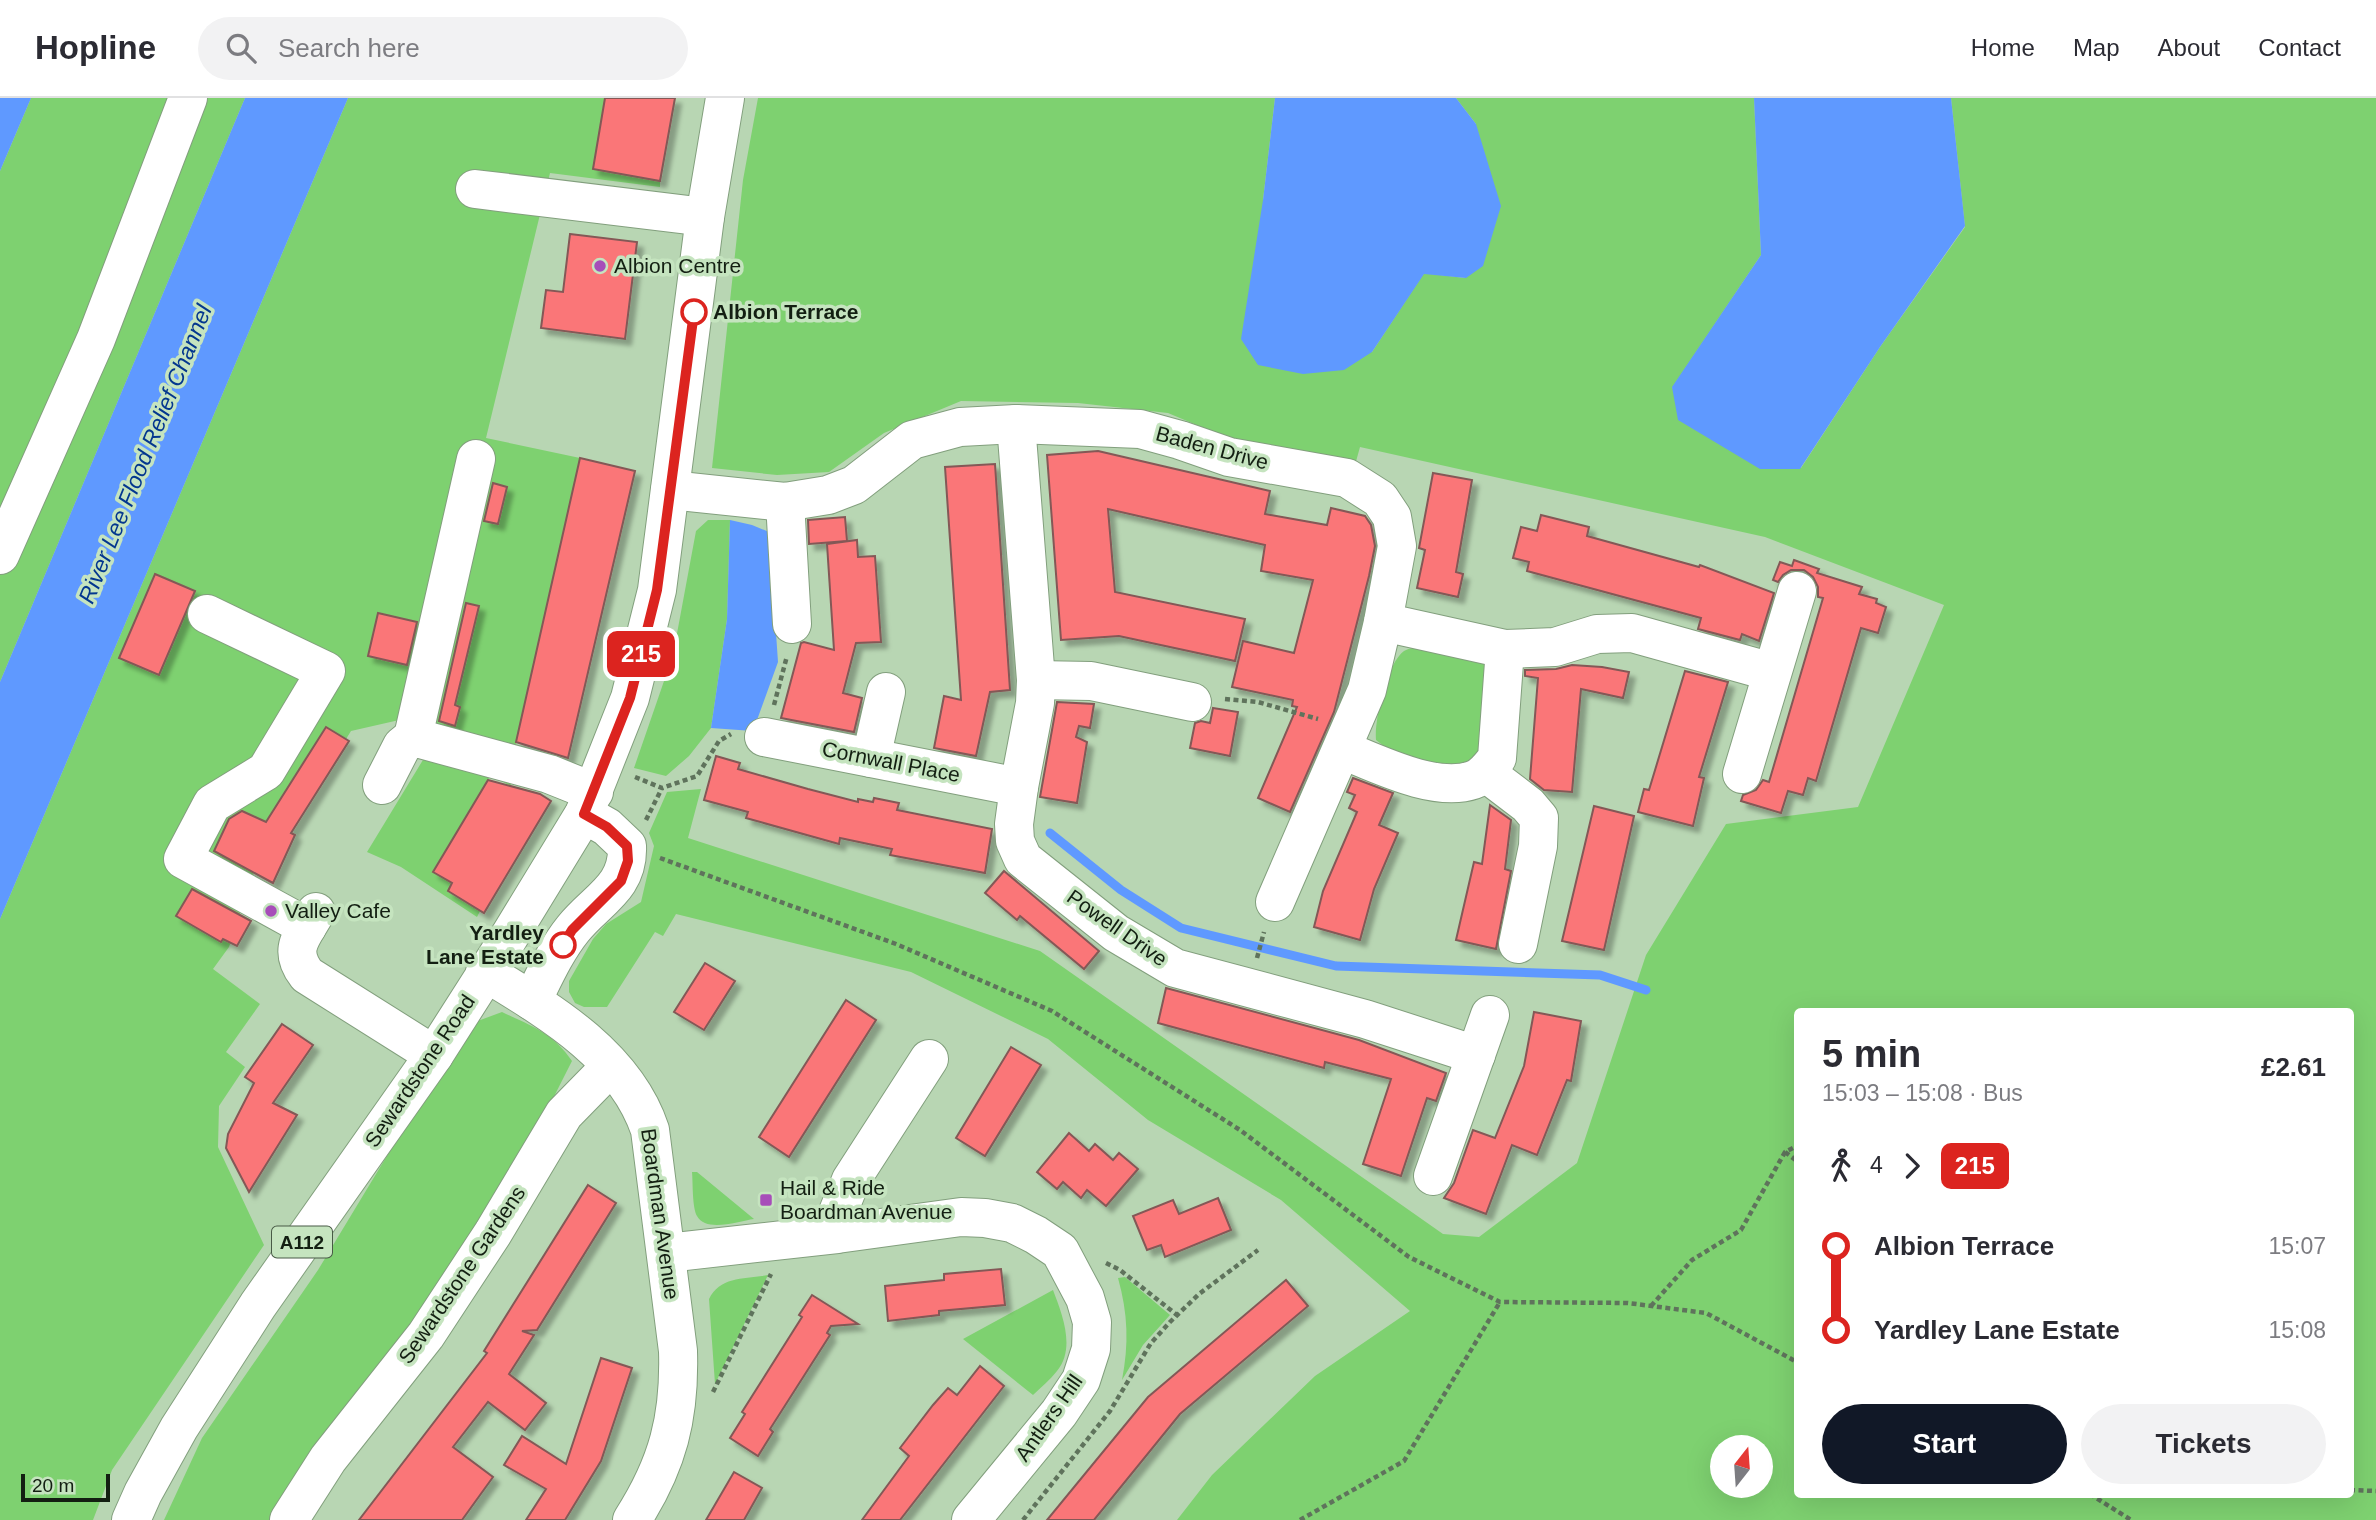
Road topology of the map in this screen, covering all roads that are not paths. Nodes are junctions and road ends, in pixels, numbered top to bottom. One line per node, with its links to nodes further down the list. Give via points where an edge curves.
1 (188, 98): 9 (street, via 96,339)
2 (725, 98): 4 (street, Sewardstone Road / A112)
3 (475, 189): 4 (street)
4 (705, 217): 7 (street, Sewardstone Road / A112)
5 (1016, 424): 8 (street, Baden Drive, via 960,427 912,440 854,485); 12 (street, Baden Drive, via 1140,429 1229,457 1347,478 1380,499 1392,517 1397,546); 16 (street, Powell Drive)
6 (476, 459): 19 (street)
7 (670, 490): 8 (street, Baden Drive); 27 (street, Sewardstone Road / A112, via 657,590 630,698)
8 (785, 502): 13 (street)
9 (0, 555)
10 (1797, 591): 15 (street)
11 (207, 614): 33 (street, via 326,671 266,771 212,804 183,859 311,919 296,956 307,975)
12 (1383, 622): 14 (street); 21 (street, Baden Drive, via 1367,690)
13 (792, 624)
14 (1505, 649): 15 (street, via 1555,647 1597,634 1632,633); 23 (street, via 1497,758)
15 (1772, 672): 24 (street)
16 (1036, 680): 18 (street, via 1091,681); 26 (street, Powell Drive)
17 (886, 692): 22 (street)
18 (1192, 702)
19 (413, 737): 25 (street, via 402,746); 27 (street)
20 (764, 737): 22 (street, Cornwall Place)
21 (1343, 750): 23 (street, via 1396,772 1444,783 1472,780); 28 (street, Baden Drive)
22 (871, 758): 26 (street, Cornwall Place)
23 (1486, 773): 29 (street, via 1539,818 1538,846)
24 (1742, 774)
25 (382, 785)
26 (1019, 787): 34 (street, Powell Drive, via 1014,824 1023,859 1116,933 1175,968 1365,1019)
27 (594, 790): 30 (street, Sewardstone Road / A112); 31 (street, via 607,827 627,846 628,861 621,881 572,930)
28 (1270, 917)
29 (1518, 944)
30 (485, 972): 31 (street, Boardman Avenue); 33 (street, Sewardstone Road / A112)
31 (532, 1001): 36 (street, Boardman Avenue)
32 (1490, 1015): 34 (street)
33 (434, 1055): 40 (street, Sewardstone Road / A112, via 258,1305 178,1428)
34 (1476, 1055): 37 (street)
35 (929, 1059): 38 (street, via 851,1180 838,1212)
36 (611, 1066): 39 (street, Boardman Avenue, via 628,1084 650,1130); 41 (street, Sewardstone Gardens, via 564,1114 426,1335 328,1459)
37 (1433, 1176)
38 (837, 1234): 39 (street, Antlers Hill); 43 (street, Antlers Hill, via 961,1217 1012,1223 1060,1251 1085,1298 1092,1322 1091,1349 1081,1380)
39 (667, 1253): 42 (street, Boardman Avenue, via 679,1387 665,1457)
40 (131, 1520)
41 (289, 1520)
42 (632, 1520)
43 (971, 1520)

